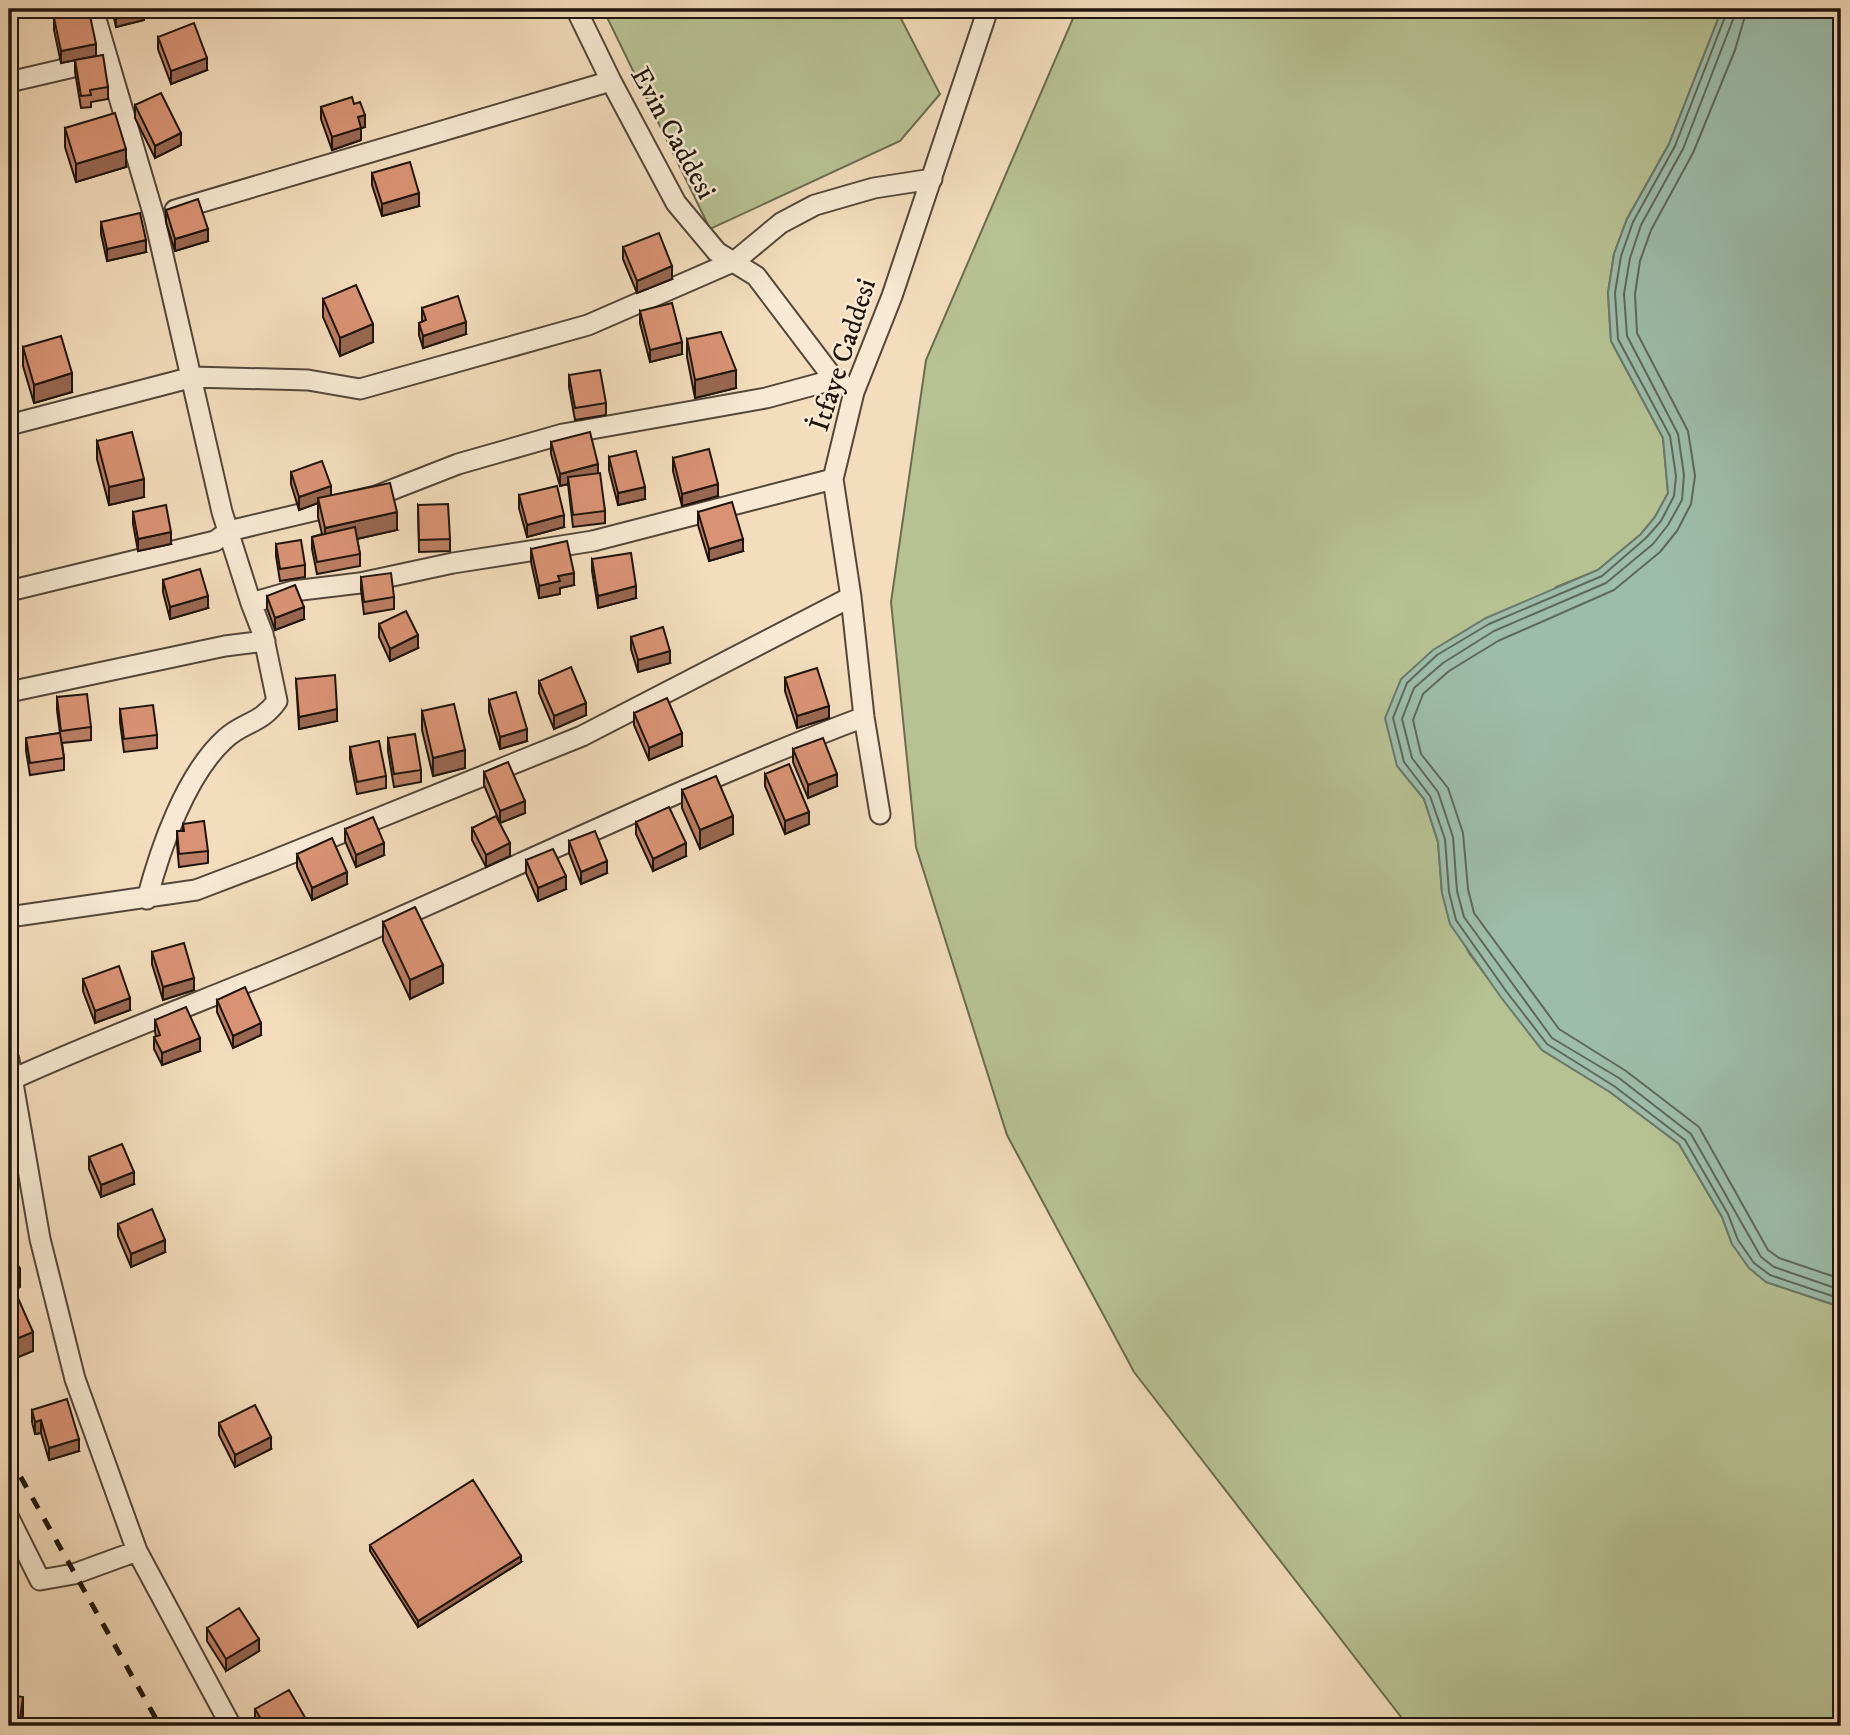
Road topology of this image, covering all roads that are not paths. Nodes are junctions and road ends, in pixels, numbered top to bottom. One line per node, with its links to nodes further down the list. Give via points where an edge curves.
1 (93, 9): 4 (street)
2 (576, 9): 5 (street, Evin Caddesi)
3 (988, 9): 7 (street, İtfaye Caddesi)
4 (107, 59): 6 (street); 8 (street)
5 (611, 81): 8 (street); 9 (street, Evin Caddesi, via 676,203 717,252)
6 (9, 82)
7 (932, 178): 9 (street, via 815,205 781,223); 12 (street, İtfaye Caddesi)
8 (154, 216): 10 (street)
9 (735, 261): 10 (street, via 588,325 360,389 308,380); 11 (street, Evin Caddesi, via 756,276)
10 (192, 377): 13 (street); 15 (street)
11 (836, 379): 12 (street, Evin Caddesi); 15 (street, via 766,398 563,434 458,464 376,496)
12 (854, 392): 14 (street, İtfaye Caddesi)
13 (9, 425)
14 (833, 479): 17 (street, İtfaye Caddesi); 18 (street, via 593,541 293,591)
15 (229, 531): 16 (street, via 215,541); 18 (street)
16 (9, 591)
17 (851, 597): 21 (street, İtfaye Caddesi); 23 (street, via 582,736 196,890)
18 (250, 603): 19 (street)
19 (265, 641): 20 (street); 23 (street, via 277,701 267,716 226,737 208,758 156,861)
20 (9, 692)
21 (864, 717): 22 (street, İtfaye Caddesi); 25 (street, via 774,751 306,958)
22 (880, 814)
23 (147, 899): 24 (street)
24 (9, 916)
25 (11, 1069): 27 (street, via 40,1239 75,1379)
26 (9, 1518): 27 (street, via 40,1580 74,1574)
27 (137, 1551): 28 (street)
28 (231, 1726)

